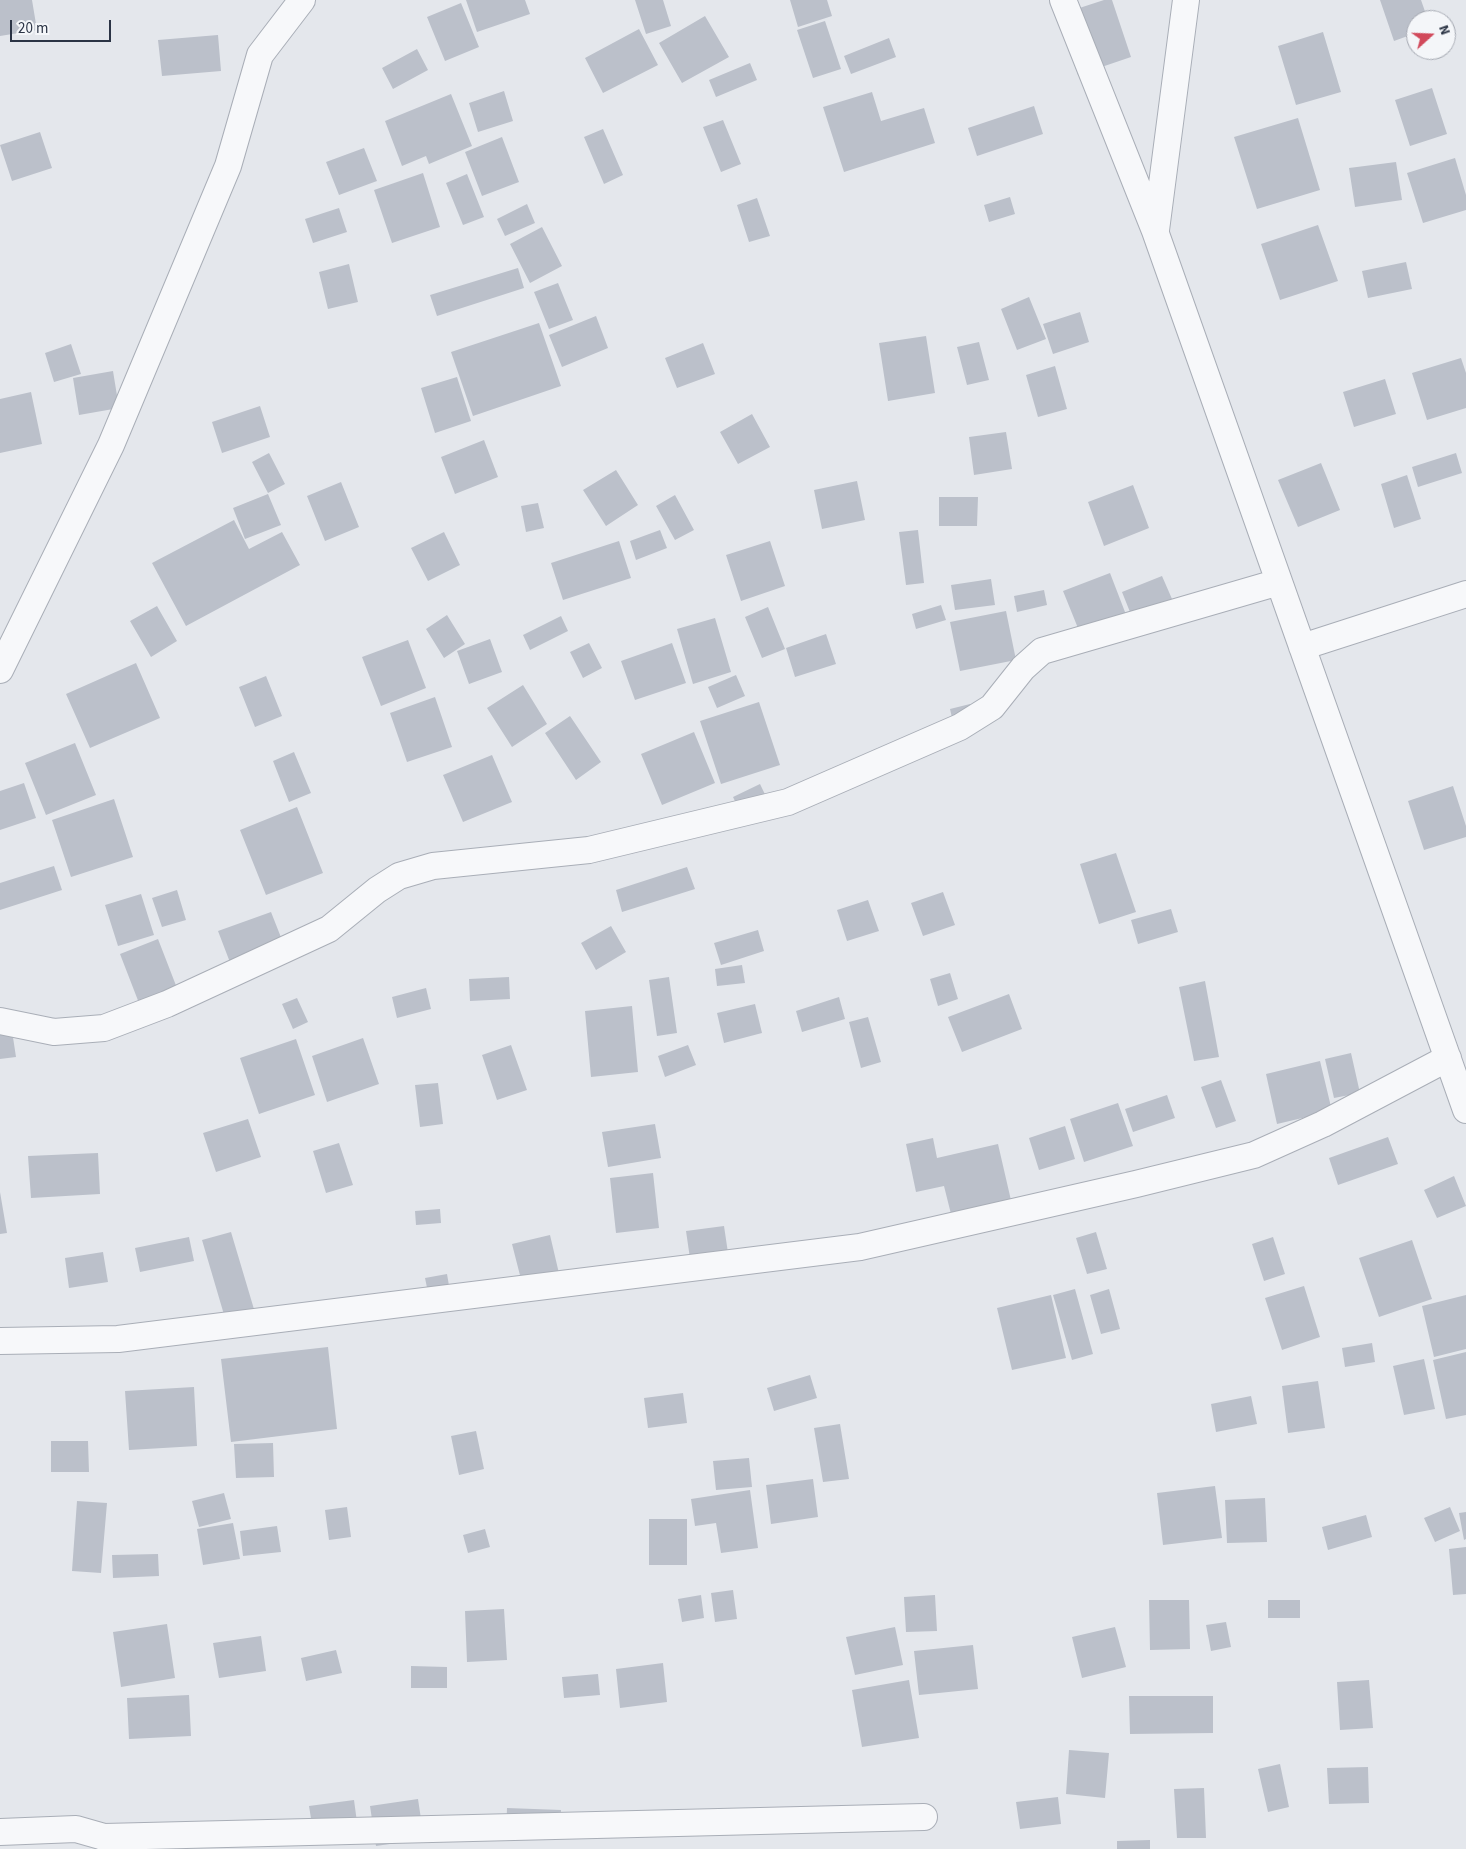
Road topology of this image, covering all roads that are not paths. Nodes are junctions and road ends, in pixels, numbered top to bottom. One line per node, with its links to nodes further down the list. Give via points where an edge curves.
1 (302, 0): 8 (street, via 260,55 228,166 115,436)
2 (1064, 0): 4 (street)
3 (1186, 0): 4 (street)
4 (1156, 231): 5 (street)
5 (1279, 582): 7 (street); 9 (street, via 1042,651 1023,668 992,707 960,727 788,802 589,850 433,866 399,876 329,929 167,1004 104,1028 54,1032)
6 (1466, 594): 7 (street)
7 (1302, 647): 10 (street)
8 (0, 670)
9 (0, 1021)
10 (1448, 1058): 11 (street); 12 (street, via 1323,1124 1254,1155 860,1247 118,1339)
11 (1466, 1108)
12 (0, 1341)
13 (924, 1817): 15 (street)
14 (0, 1832): 15 (street, via 76,1829)
15 (110, 1843)

